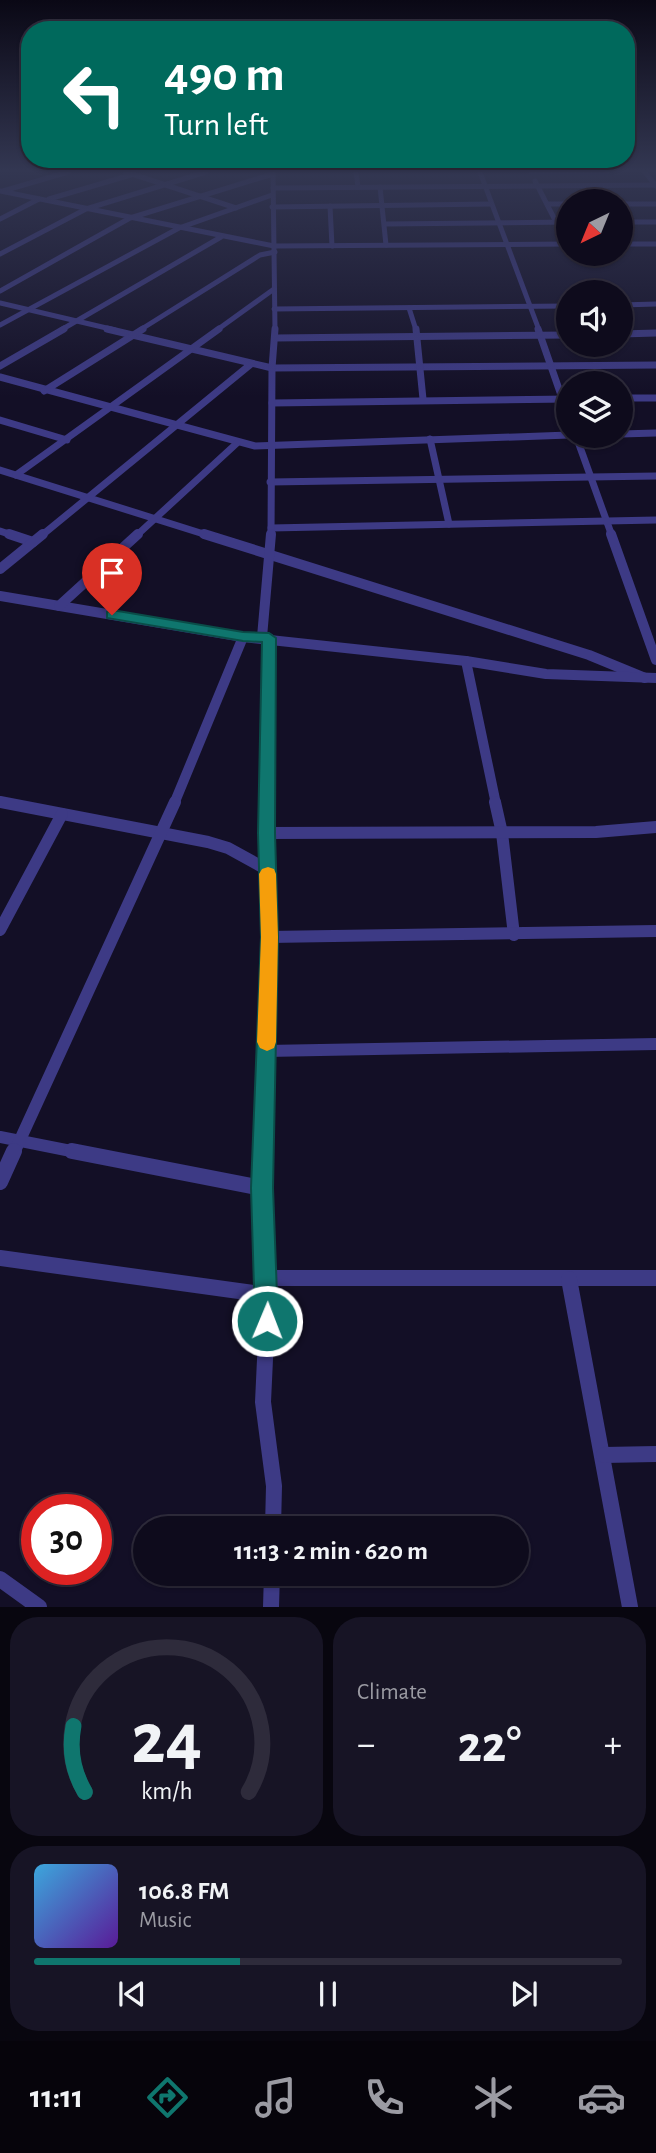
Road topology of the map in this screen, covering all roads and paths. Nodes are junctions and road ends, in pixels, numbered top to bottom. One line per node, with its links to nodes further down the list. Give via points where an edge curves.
1 (78, 247): 9 (street)
2 (144, 247): 17 (street)
3 (204, 247): 18 (street)
4 (265, 247): 7 (street)
5 (313, 247): 7 (street)
6 (507, 247): 14 (street)
7 (274, 249): 8 (street); 22 (street)
8 (274, 289): 16 (street); 27 (street)
9 (0, 291)
10 (0, 303): 17 (street)
11 (656, 304): 12 (street)
12 (633, 305)
13 (556, 306): 14 (street)
14 (528, 307): 15 (street); 23 (street)
15 (409, 308): 16 (street); 25 (street)
16 (274, 309): 26 (street)
17 (29, 310): 18 (street); 19 (street)
18 (77, 321): 22 (street); 30 (street)
19 (0, 326)
20 (656, 333): 21 (street)
21 (633, 334)
22 (134, 335): 27 (street); 36 (street)
23 (541, 335): 24 (street); 25 (street); 32 (street)
24 (556, 335)
25 (418, 336): 26 (street); 31 (street)
26 (275, 338): 33 (street)
27 (190, 350): 28 (street); 42 (street)
28 (251, 364): 33 (street); 44 (street)
29 (656, 365): 32 (street)
30 (0, 366)
31 (420, 366): 32 (street); 33 (street); 39 (street)
32 (551, 366): 35 (street)
33 (272, 368): 41 (street)
34 (0, 377): 36 (street)
35 (556, 378)
36 (44, 391): 42 (street)
37 (633, 398): 38 (street)
38 (656, 398)
39 (423, 399): 40 (street); 41 (street)
40 (556, 399)
41 (272, 403): 51 (street)
42 (113, 408): 44 (street); 49 (street)
43 (0, 420): 49 (street)
44 (177, 426): 50 (street); 59 (street)
45 (656, 433): 46 (street)
46 (633, 434)
47 (556, 435): 48 (street)
48 (430, 439): 51 (street); 57 (street)
49 (67, 440): 54 (street)
50 (237, 443): 51 (street); 61 (street)
51 (272, 444): 58 (street)
52 (581, 448): 56 (street)
53 (0, 470): 54 (street)
54 (16, 475): 59 (street)
55 (656, 476): 56 (street)
56 (592, 477): 57 (street); 62 (street)
57 (439, 479): 58 (street); 63 (street)
58 (270, 482): 64 (street)
59 (88, 498): 61 (street); 66 (street)
60 (656, 520): 62 (street)
61 (155, 521): 67 (street); 70 (street)
62 (607, 521): 63 (street); 73 (street)
63 (449, 524): 64 (street)
64 (271, 528): 67 (street)
65 (0, 531): 66 (street)
66 (33, 542): 68 (street)
67 (271, 555): 72 (street); 75 (street)
68 (0, 569)
69 (0, 596): 70 (street)
70 (59, 606): 71 (street)
71 (243, 637): 72 (street); 79 (street)
72 (266, 638): 74 (street); 80 (street)
73 (656, 660)
74 (467, 661): 75 (street, via 547,674); 81 (street)
75 (651, 678)
76 (0, 802): 77 (street)
77 (62, 814): 79 (street); 83 (street)
78 (656, 827): 81 (street)
79 (162, 833): 82 (street, via 228,848); 90 (street)
80 (267, 833): 81 (street); 82 (street)
81 (502, 833): 85 (street)
82 (268, 870): 86 (street)
83 (0, 930)
84 (656, 931): 85 (street)
85 (514, 935): 86 (street)
86 (270, 937): 88 (street)
87 (656, 1044): 88 (street)
88 (267, 1051): 92 (street)
89 (0, 1137): 90 (street)
90 (18, 1141): 91 (street); 92 (street)
91 (0, 1182)
92 (262, 1188): 94 (street)
93 (0, 1258): 97 (street)
94 (267, 1278): 96 (street); 97 (street)
95 (656, 1278): 96 (street)
96 (569, 1279): 99 (street)
97 (268, 1295): 100 (street, via 263,1402)
98 (656, 1454): 99 (street)
99 (604, 1455): 105 (street)
100 (273, 1516)
101 (0, 1579): 103 (street)
102 (272, 1586): 104 (street)
103 (39, 1607)
104 (271, 1607)
105 (630, 1607)

